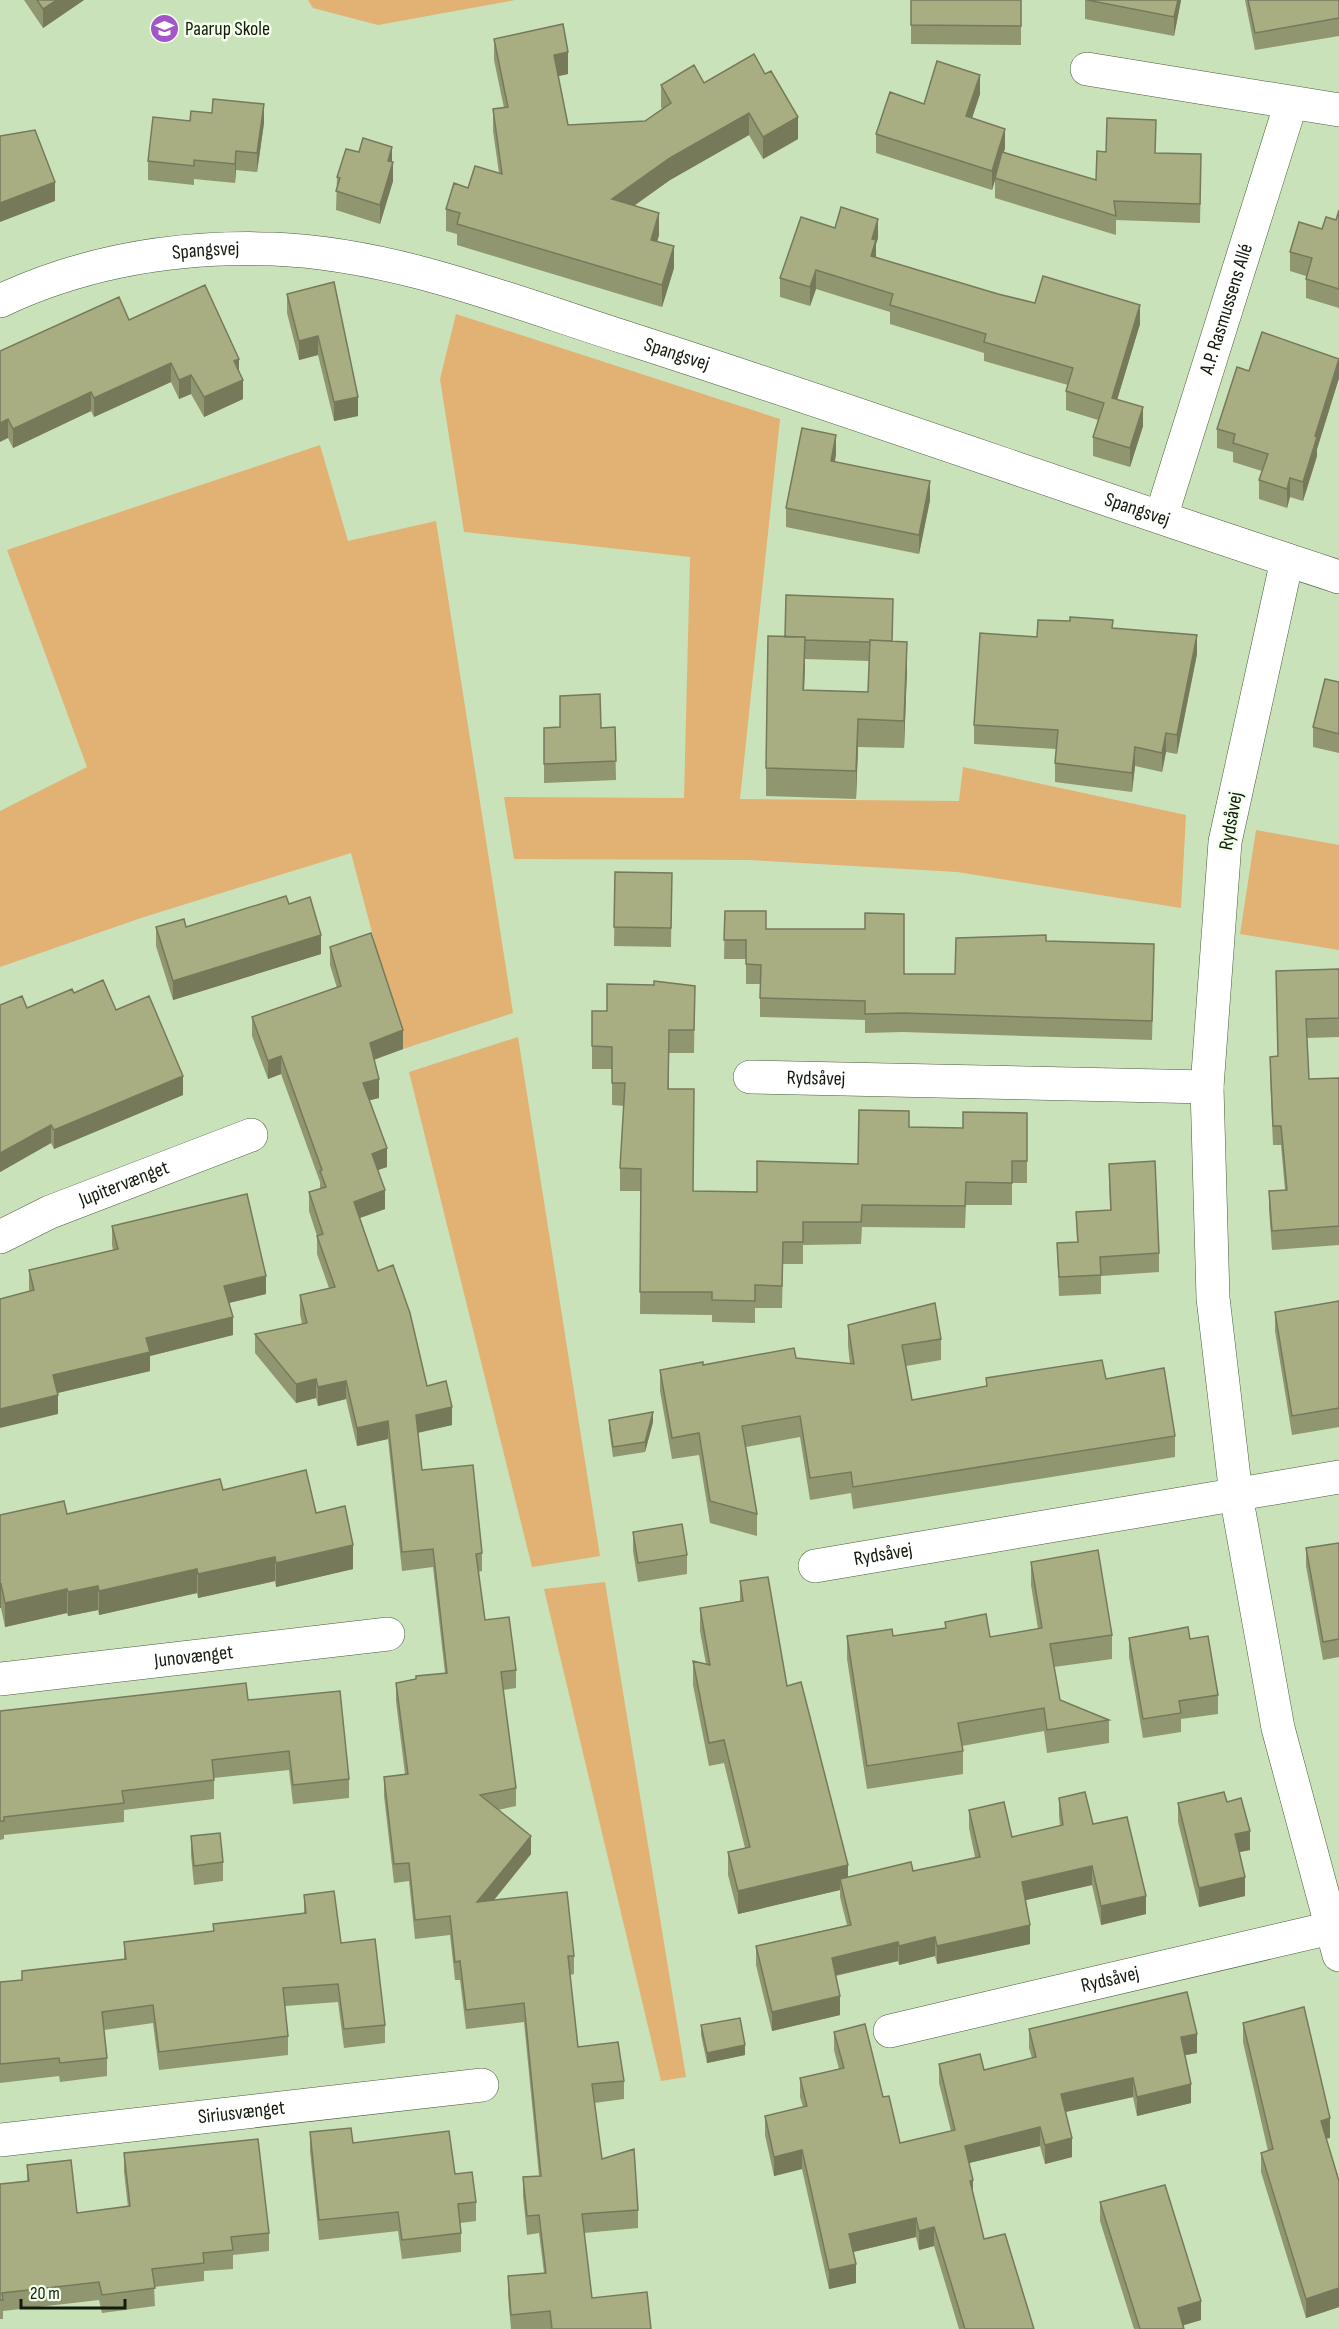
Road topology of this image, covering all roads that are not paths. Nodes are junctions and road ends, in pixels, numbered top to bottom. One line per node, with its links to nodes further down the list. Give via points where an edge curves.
1 (1086, 69): 2 (street)
2 (1291, 103): 3 (street); 5 (street, A.P. Rasmussens Allé)
3 (1339, 110)
4 (0, 301): 5 (street, Spangsvej, via 39,283 134,258 190,252 275,249 382,262 733,372)
5 (1161, 517): 6 (street, Spangsvej)
6 (1287, 560): 7 (street, Spangsvej); 9 (street, Rydsåvej, via 1225,842)
7 (1339, 577)
8 (750, 1077): 9 (street, Rydsåvej)
9 (1207, 1087): 13 (street, Rydsåvej, via 1213,1298)
10 (251, 1135): 11 (street, Jupitervænget, via 50,1212)
11 (0, 1237)
12 (1339, 1478): 13 (street, Rydsåvej)
13 (1236, 1495): 14 (street, Rydsåvej); 17 (street, Rydsåvej, via 1278,1728)
14 (815, 1566)
15 (388, 1634): 16 (street, Junovænget)
16 (0, 1679)
17 (1336, 1937): 18 (street, Rydsåvej)
18 (890, 2031)
19 (482, 2085): 20 (street, Siriusvænget)
20 (0, 2140)

